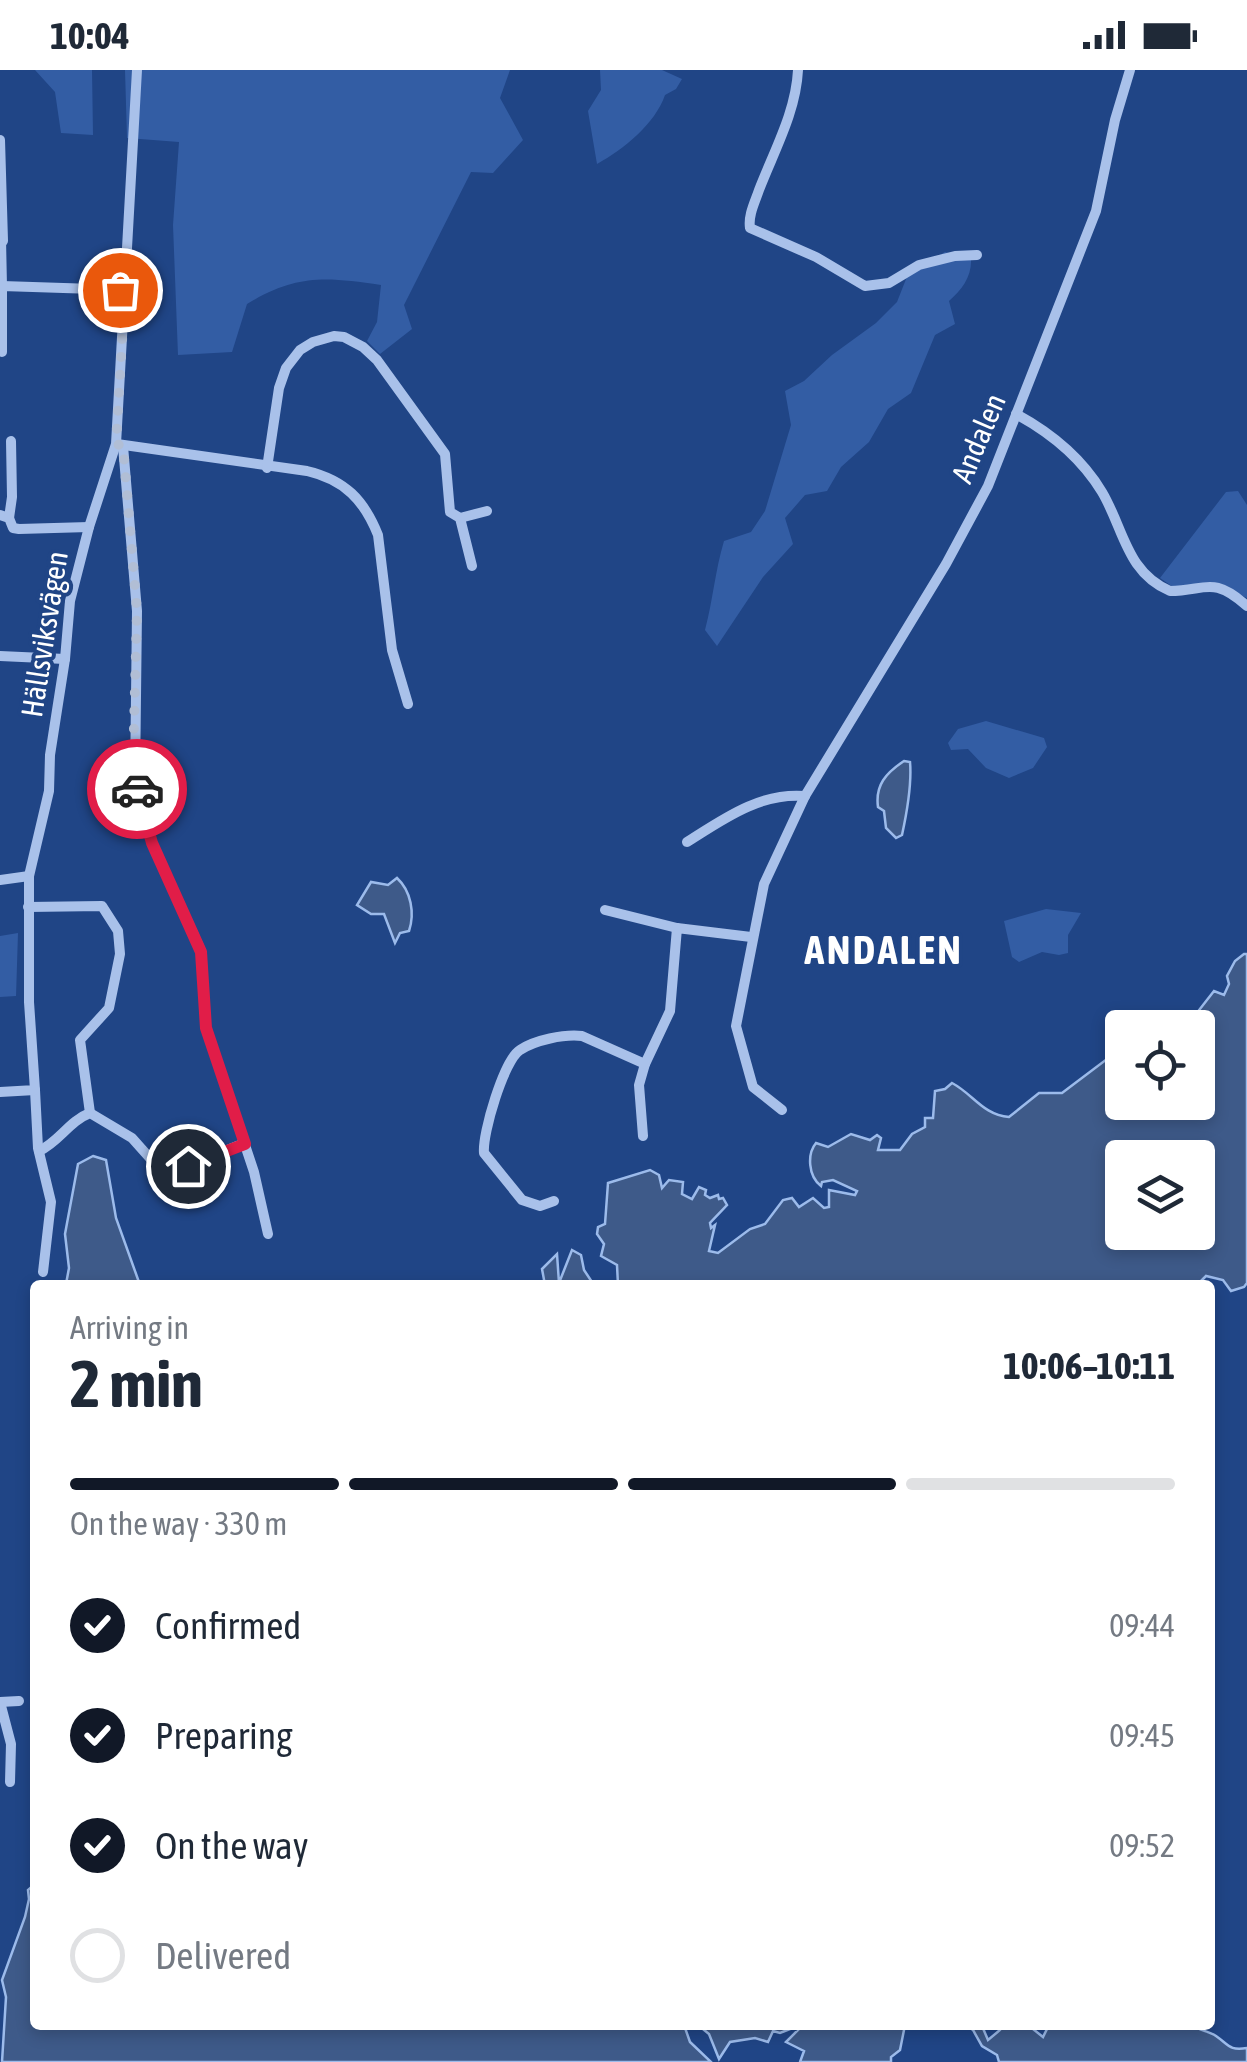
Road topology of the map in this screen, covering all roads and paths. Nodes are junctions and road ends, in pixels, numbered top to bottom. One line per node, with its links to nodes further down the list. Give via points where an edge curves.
1 (136, 70): 8 (street, Hällsviksvägen)
2 (798, 70): 6 (street, via 793,104 750,228 866,286 890,284 919,265)
3 (1130, 70): 10 (street, Andalen, via 1096,212)
4 (0, 140): 5 (street)
5 (1, 240): 7 (street)
6 (977, 255)
7 (2, 286): 8 (street); 9 (street)
8 (125, 290): 12 (street, Hällsviksvägen)
9 (2, 352)
10 (1016, 414): 19 (street, via 1080,462 1143,573 1170,592 1206,585); 24 (street, Andalen, via 988,486 946,564)
11 (11, 441): 15 (street, via 12,497)
12 (119, 445): 13 (street); 17 (street, Hällsviksvägen); 23 (street, via 137,611)
13 (267, 468): 16 (street, via 286,368 313,342 344,337 377,360 440,446 450,512); 22 (street, via 330,477 371,518 383,560 392,650)
14 (487, 511): 16 (street)
15 (4, 517): 17 (street, via 19,529)
16 (460, 518): 18 (street)
17 (89, 528): 21 (street, Hällsviksvägen, via 70,601)
18 (472, 566)
19 (1247, 606)
20 (0, 656): 21 (street)
21 (65, 660): 27 (street, Hällsviksvägen, via 49,792)
22 (408, 704)
23 (133, 764): 25 (street, via 126,773); 39 (street, via 147,830 201,952 206,1028)
24 (804, 796): 26 (street, via 753,804); 32 (street, Andalen, via 764,884)
25 (124, 828)
26 (687, 842)
27 (29, 876): 28 (street); 29 (street, Hällsviksvägen)
28 (0, 880)
29 (28, 907): 34 (street, Hällsviksvägen); 37 (street, via 97,904 119,936 109,1008 80,1040)
30 (606, 910): 31 (street)
31 (676, 928): 32 (street); 33 (street, via 670,1011)
32 (751, 936): 36 (street, Andalen, via 736,1026 752,1087)
33 (645, 1064): 38 (street); 41 (street, via 573,1035 512,1056 488,1118 484,1153 522,1200 540,1206)
34 (35, 1090): 35 (street); 40 (street, Hällsviksvägen)
35 (0, 1092)
36 (782, 1110)
37 (90, 1114): 39 (street, via 132,1138 165,1175); 40 (street)
38 (643, 1136)
39 (245, 1144): 42 (street)
40 (39, 1151): 43 (street, Hällsviksvägen, via 51,1202)
41 (554, 1201)
42 (268, 1234)
43 (44, 1272)
44 (19, 1701): 45 (street, via 0,1702 11,1744)
45 (10, 1782)

